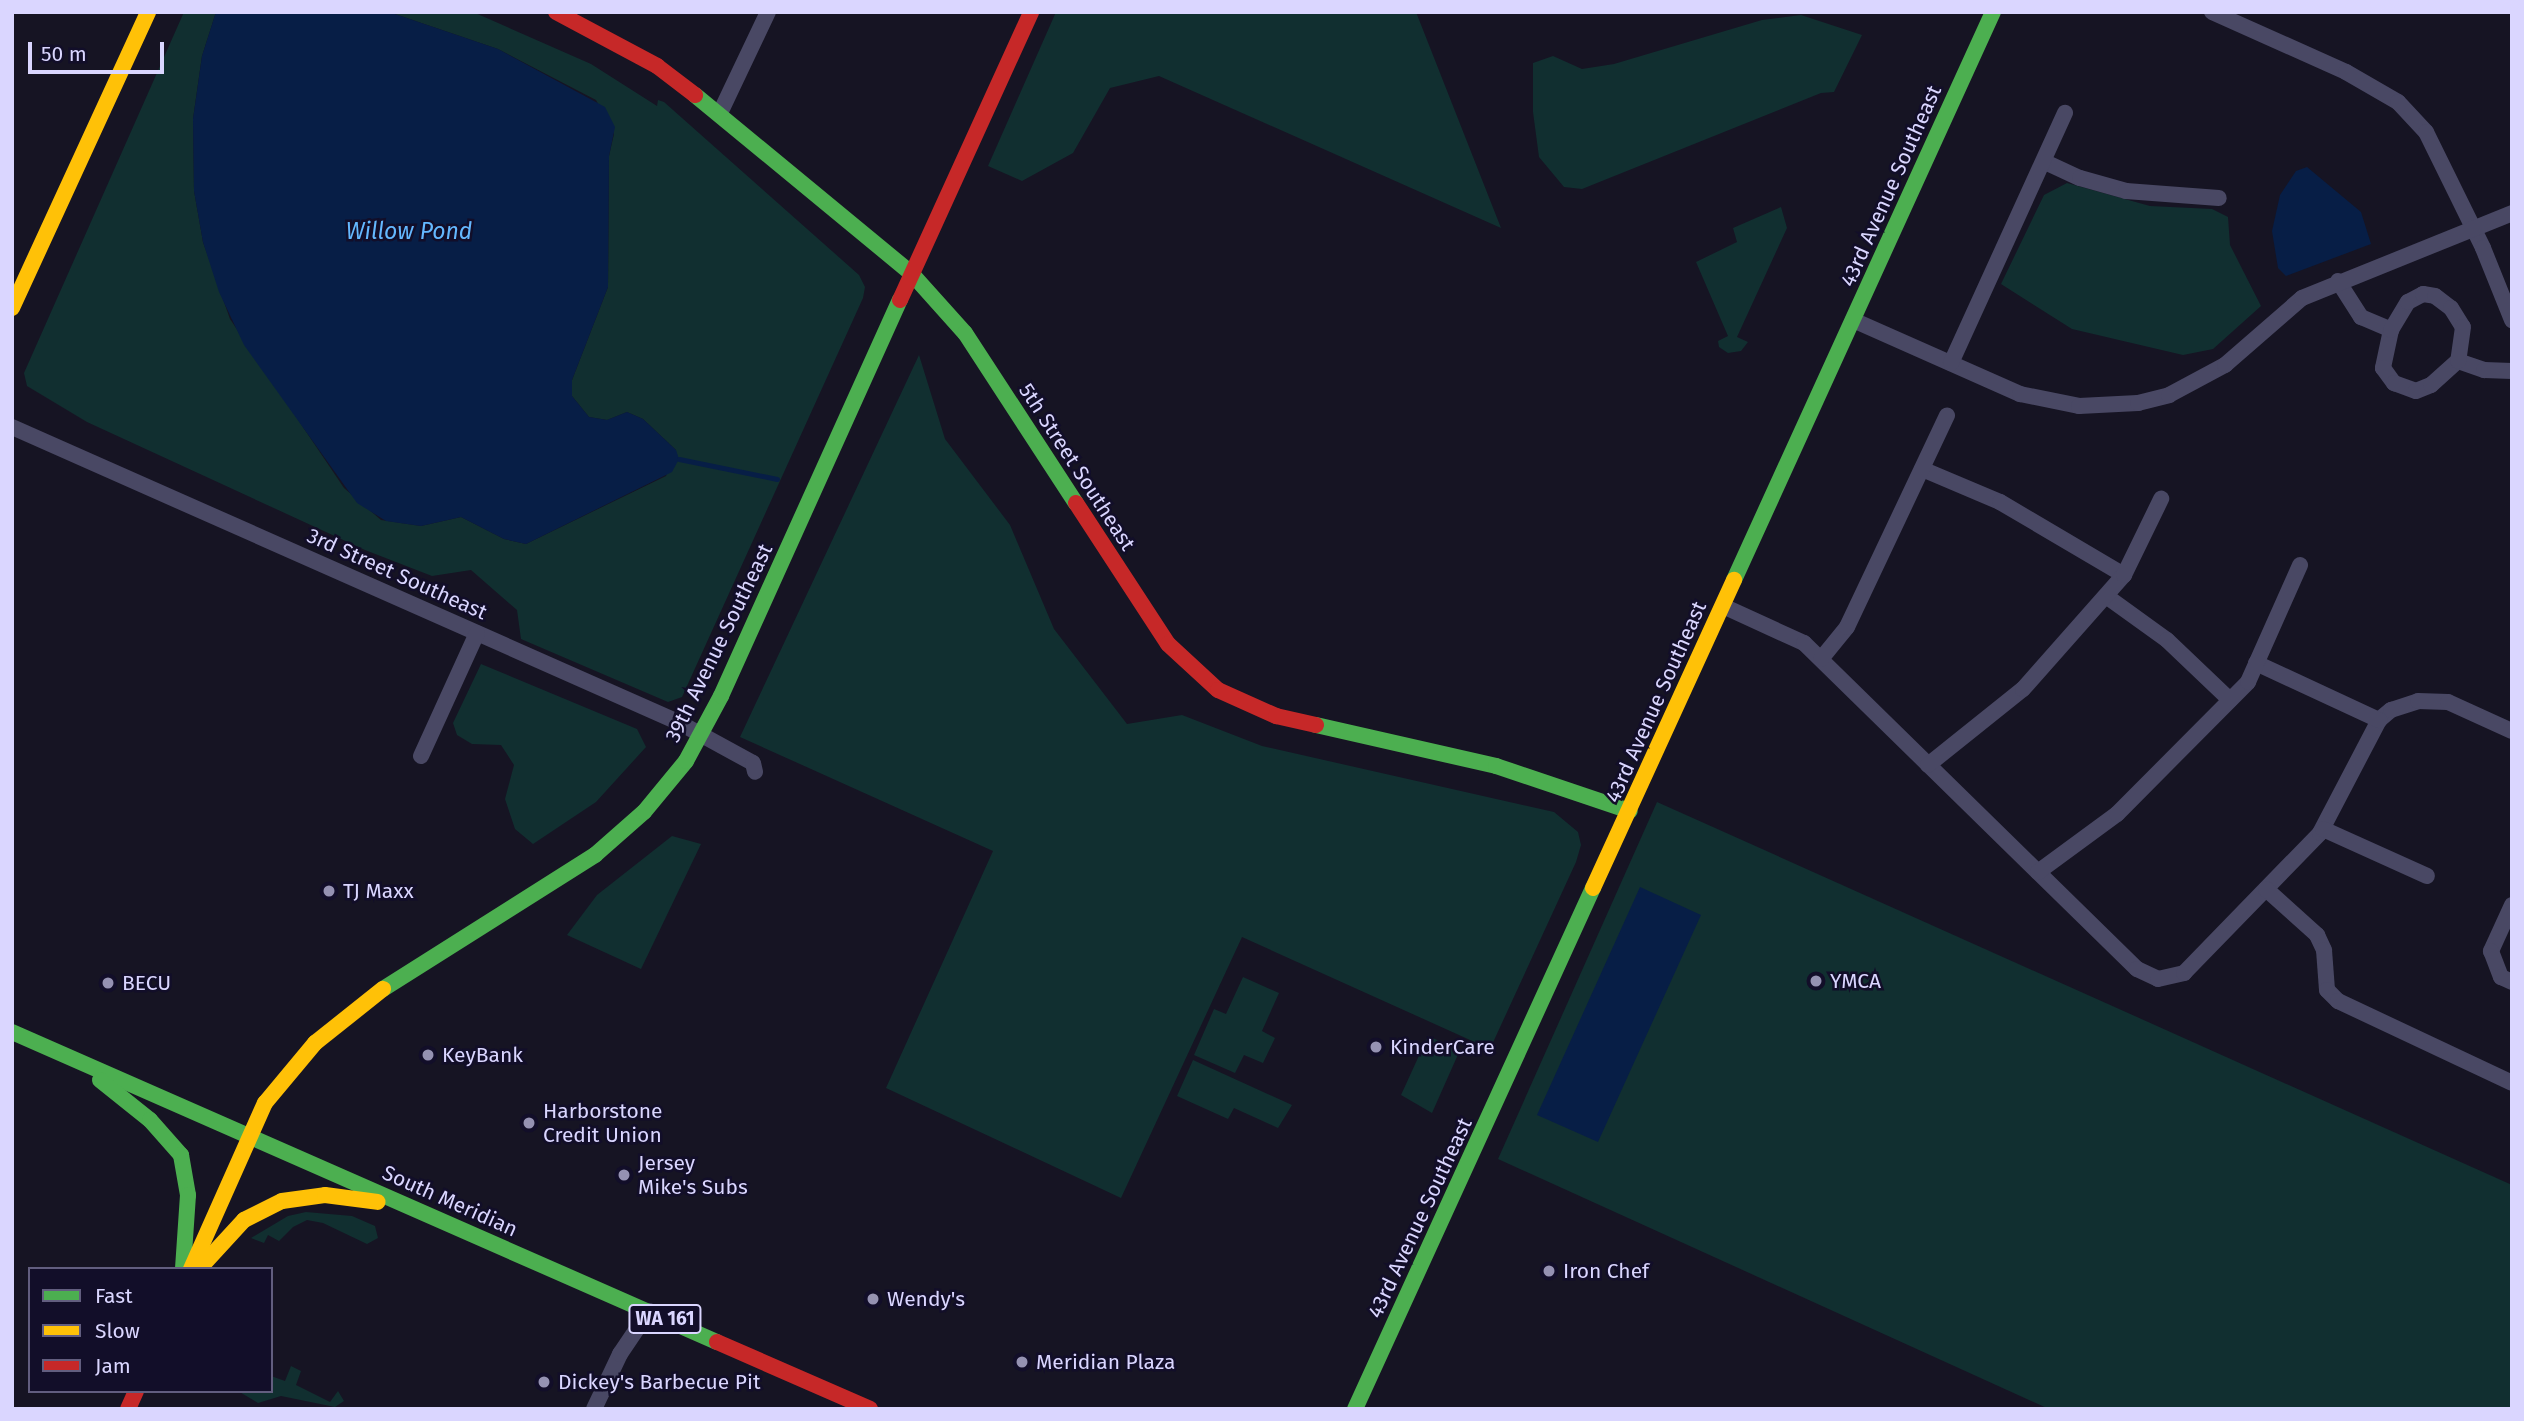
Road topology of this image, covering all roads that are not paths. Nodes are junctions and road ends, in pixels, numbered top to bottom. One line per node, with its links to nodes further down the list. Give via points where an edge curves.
1 (148, 12): 15 (main road)
2 (556, 12): 7 (main road, 5th Street Southeast, via 647,60)
3 (768, 12): 7 (street)
4 (1031, 12): 13 (main road, 39th Avenue Southeast)
5 (1993, 12): 16 (main road, 43rd Avenue Southeast)
6 (2212, 12): 12 (street, via 2346,72 2398,102 2426,132)
7 (720, 113): 13 (main road, 5th Street Southeast)
8 (2065, 113): 9 (street)
9 (2045, 162): 10 (street, via 2126,191); 20 (street)
10 (2219, 198)
11 (2512, 214): 12 (street)
12 (2474, 229): 14 (street); 17 (street)
13 (912, 274): 36 (main road, 39th Avenue Southeast); 40 (main road, 5th Street Southeast, via 965,333 1168,644 1218,690 1247,705 1312,726 1496,766 1558,783)
14 (2338, 281): 18 (street, via 2361,317); 20 (street, via 2302,298 2200,381 2138,403 2086,407 2050,402)
15 (12, 308)
16 (1853, 320): 20 (street); 29 (main road, 43rd Avenue Southeast)
17 (2512, 320)
18 (2391, 330): 19 (street, via 2383,368 2394,383 2416,391 2431,385); 19 (street, via 2408,302 2423,294 2435,296 2451,308 2463,327)
19 (2458, 361): 21 (street, via 2484,370)
20 (1951, 363)
21 (2512, 371)
22 (1947, 415): 24 (street)
23 (12, 427): 30 (street, 3rd Street Southeast)
24 (1922, 469): 27 (street, via 2000,502); 31 (street, via 1847,627)
25 (2161, 499): 27 (street)
26 (2300, 565): 32 (street)
27 (2124, 575): 28 (street)
28 (2106, 596): 33 (street, via 2167,640); 38 (street, via 2022,689)
29 (1723, 606): 31 (street, via 1804,643); 40 (main road, 43rd Avenue Southeast)
30 (477, 633): 36 (street, 3rd Street Southeast); 37 (street)
31 (1821, 659): 38 (street)
32 (2256, 663): 33 (street, via 2248,682); 34 (street)
33 (2230, 700): 42 (street, via 2107,823)
34 (2379, 720): 35 (street, via 2403,703 2435,700); 41 (street)
35 (2512, 731)
36 (701, 734): 39 (street, 3rd Street Southeast, via 753,763); 50 (main road, 39th Avenue Southeast, via 652,803 595,855 381,990 333,1027 282,1079)
37 (421, 756)
38 (1928, 765): 42 (street)
39 (755, 772)
40 (1630, 811): 60 (main road, 43rd Avenue Southeast)
41 (2323, 829): 43 (street); 44 (street)
42 (2038, 872): 44 (street, via 2137,969 2158,979 2184,973)
43 (2427, 876)
44 (2266, 889): 49 (street, via 2317,935 2324,950 2327,990 2338,1001)
45 (2512, 905): 46 (street, via 2491,951 2501,977)
46 (2512, 982)
47 (12, 1032): 48 (main road, South Meridian / WA 161)
48 (72, 1058): 50 (main road, South Meridian / WA 161); 52 (main road, via 150,1120 181,1155 188,1195)
49 (2512, 1083)
50 (248, 1135): 51 (main road, South Meridian / WA 161); 53 (main road, 39th Avenue Southeast)
51 (418, 1210): 54 (main road, via 325,1195 282,1201 244,1220); 55 (main road, South Meridian / WA 161)
52 (183, 1267)
53 (192, 1267)
54 (202, 1267)
55 (649, 1311): 58 (street, via 620,1354); 59 (main road, South Meridian / WA 161)
56 (135, 1393): 57 (main road)
57 (128, 1409)
58 (594, 1409)
59 (870, 1409)
60 (1354, 1409)

